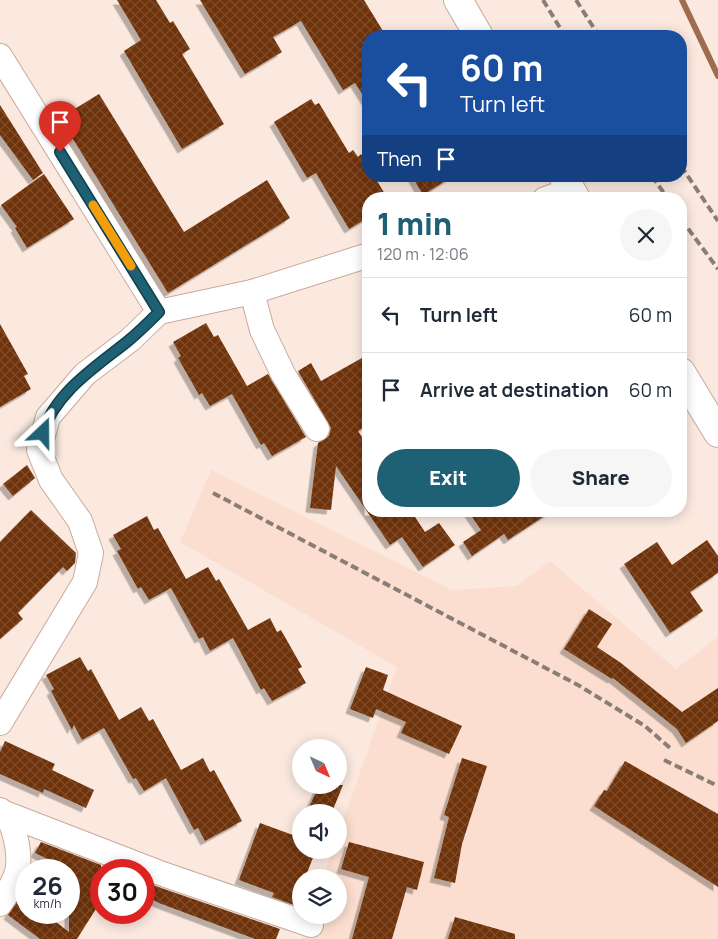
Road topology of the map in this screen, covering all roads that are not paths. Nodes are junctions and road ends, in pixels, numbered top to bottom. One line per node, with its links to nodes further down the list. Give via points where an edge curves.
1 (458, 0): 2 (main road)
2 (476, 30)
3 (0, 56): 6 (street)
4 (362, 257): 5 (street)
5 (252, 292): 6 (street); 8 (street, via 262,330 283,374)
6 (159, 312): 10 (street, via 130,340 85,374 48,417 39,450 51,480 80,521 92,553 85,582)
7 (687, 382): 9 (main road)
8 (317, 429)
9 (718, 433)
10 (0, 723)
11 (3, 812): 12 (street, via 17,843 17,872); 13 (street, via 157,872)
12 (0, 904)
13 (311, 925)

